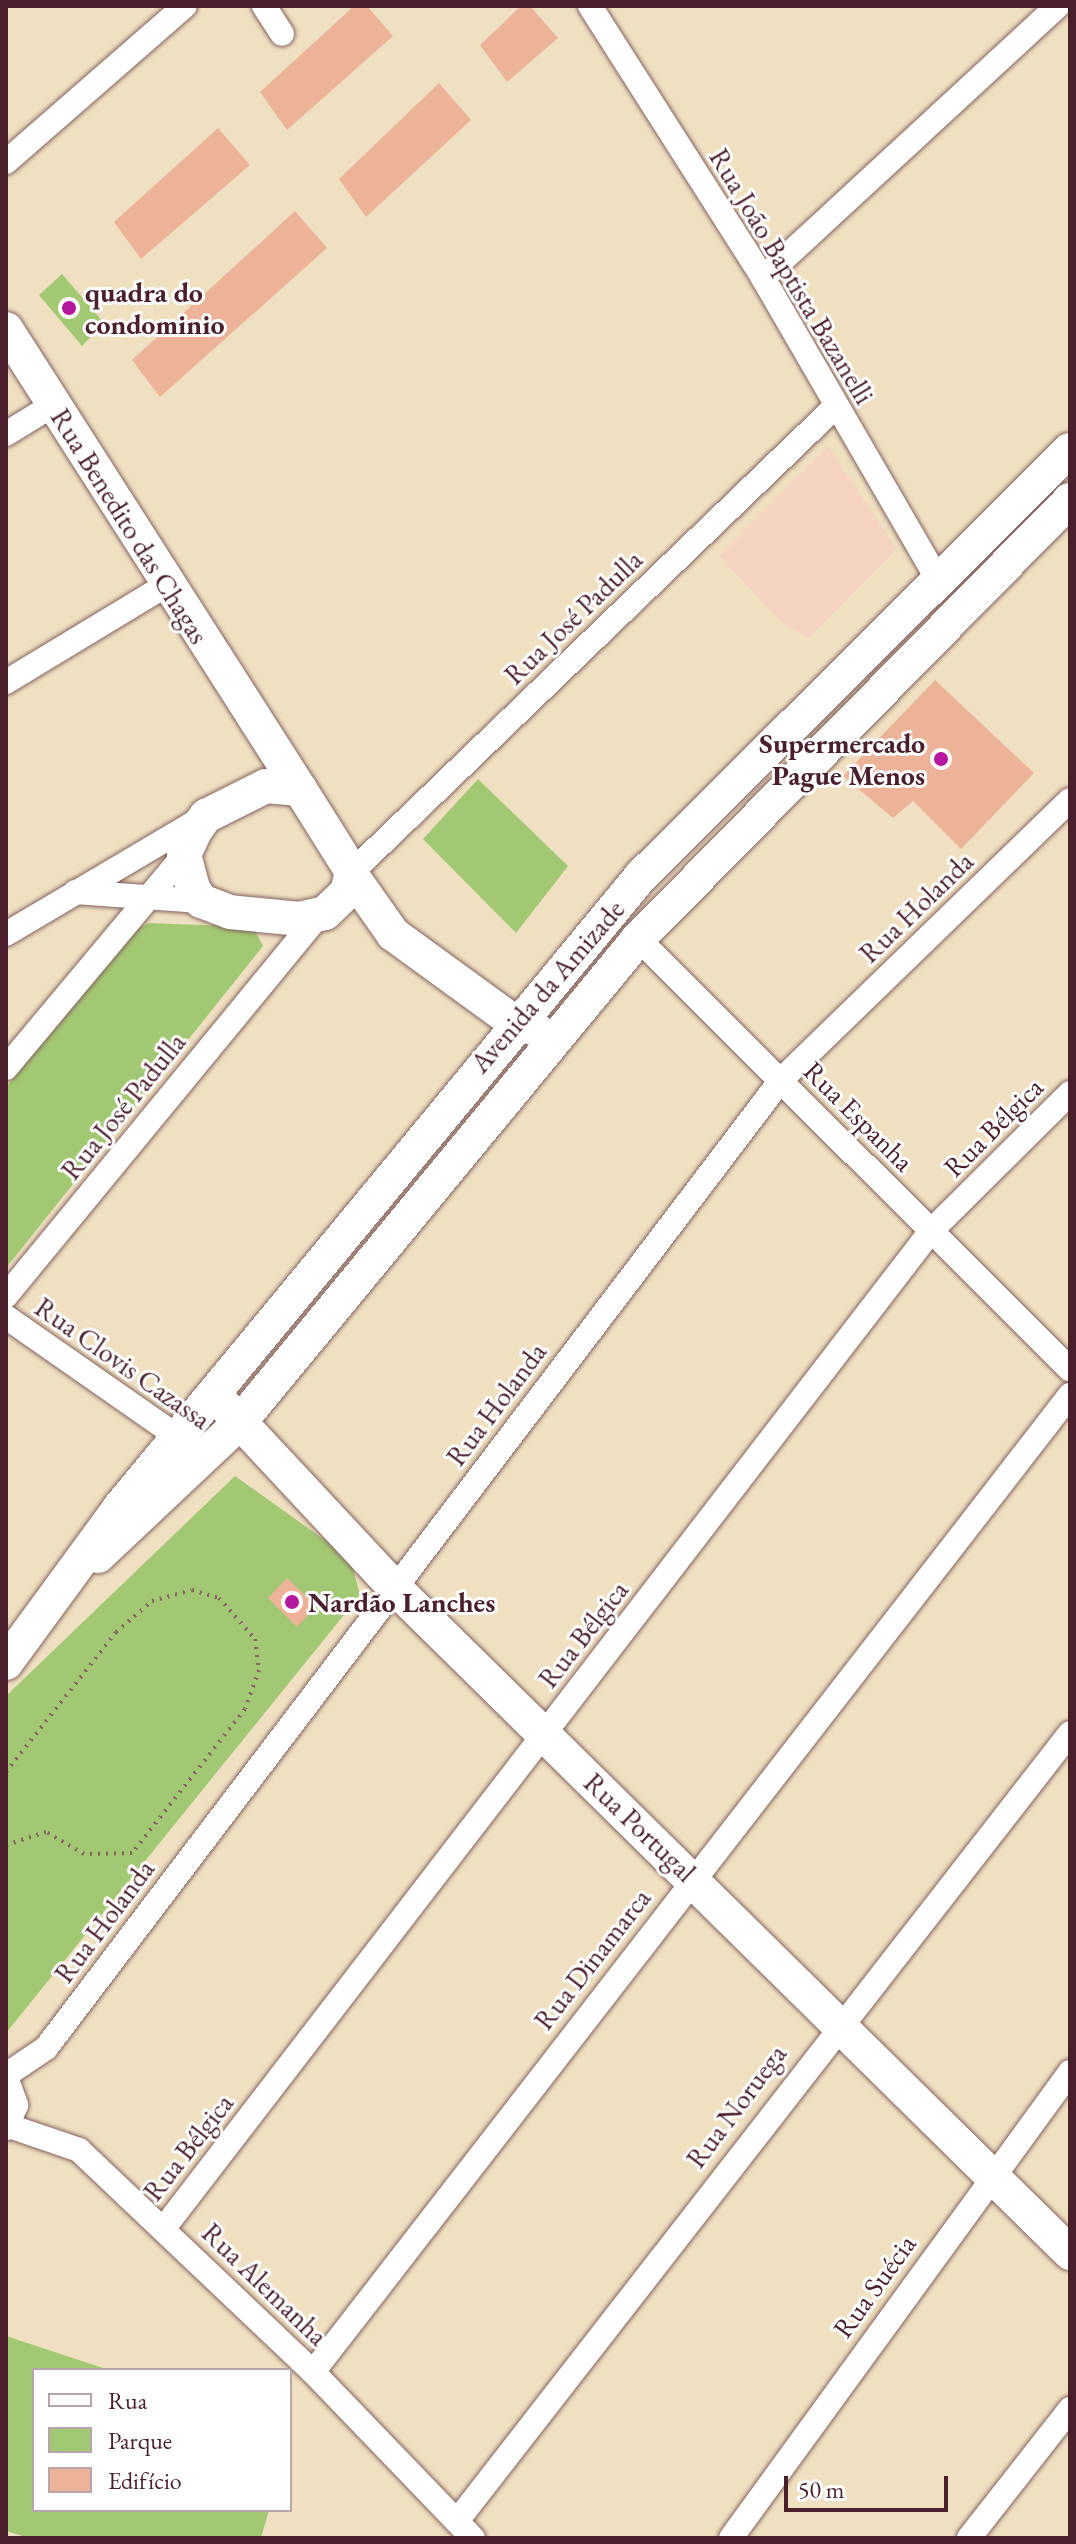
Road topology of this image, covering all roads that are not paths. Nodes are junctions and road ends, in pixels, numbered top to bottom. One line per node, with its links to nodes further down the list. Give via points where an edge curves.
1 (185, 6): 6 (street)
2 (264, 6): 5 (street)
3 (590, 6): 7 (street, Rua João Baptista Bazanelli)
4 (1058, 6): 7 (street)
5 (282, 34)
6 (6, 162)
7 (763, 278): 10 (street, Rua João Baptista Bazanelli)
8 (6, 329): 9 (main road, Rua Benedito das Chagas)
9 (53, 405): 11 (street); 15 (main road, Rua Benedito das Chagas)
10 (836, 406): 14 (street, Rua João Baptista Bazanelli); 23 (street, Rua José Padulla)
11 (6, 434)
12 (1067, 458): 14 (main road, Avenida da Amizade)
13 (1070, 500): 31 (main road, Avenida da Amizade)
14 (938, 580): 24 (main road, Avenida da Amizade)
15 (166, 585): 16 (street); 17 (main road, Rua Benedito das Chagas)
16 (6, 682)
17 (254, 722): 18 (main road, Rua Benedito das Chagas); 19 (main road, via 257,754)
18 (300, 789): 19 (main road); 23 (main road)
19 (244, 792): 21 (main road)
20 (1070, 800): 35 (street, Rua Holanda)
21 (206, 816): 22 (main road); 25 (street)
22 (184, 855): 26 (street); 27 (main road)
23 (353, 875): 28 (main road); 30 (main road)
24 (642, 875): 31 (main road, via 625,918); 32 (main road, Avenida da Amizade)
25 (75, 892): 26 (street); 29 (street)
26 (144, 897): 27 (street); 34 (street)
27 (201, 901): 28 (main road, via 230,912)
28 (321, 915): 30 (main road); 38 (street, Rua José Padulla)
29 (6, 934)
30 (393, 934): 32 (main road)
31 (638, 939): 33 (main road, Avenida da Amizade); 35 (street, Rua Espanha)
32 (514, 1022): 33 (main road); 42 (main road, Avenida da Amizade)
33 (555, 1035): 43 (main road, Avenida da Amizade)
34 (6, 1068)
35 (781, 1080): 37 (street, Rua Espanha); 45 (street, Rua Holanda)
36 (1070, 1093): 37 (street, Rua Bélgica)
37 (931, 1231): 40 (street, Rua Espanha); 48 (street, Rua Bélgica)
38 (6, 1296)
39 (6, 1317): 44 (street, Rua Clovis Cazassa)
40 (1070, 1369)
41 (1070, 1395): 49 (street, Rua Dinamarca)
42 (216, 1397): 43 (main road, Rua Portugal); 44 (main road, Avenida da Amizade)
43 (240, 1422): 44 (main road, Avenida da Amizade); 45 (main road, Rua Portugal)
44 (193, 1448): 46 (main road, Avenida da Amizade, via 120,1507 79,1571)
45 (394, 1587): 48 (main road, Rua Portugal); 52 (street, Rua Holanda, via 46,2048)
46 (6, 1663)
47 (1070, 1733): 50 (street, Rua Noruega)
48 (544, 1734): 49 (main road, Rua Portugal); 55 (street, Rua Bélgica)
49 (693, 1878): 50 (main road, Rua Portugal); 57 (street, Rua Dinamarca)
50 (838, 2022): 54 (main road, Rua Portugal); 59 (street, Rua Noruega)
51 (1070, 2072): 54 (street, Rua Suécia)
52 (6, 2076): 53 (street, via 16,2105)
53 (7, 2127): 55 (street, Rua Alemanha, via 79,2150)
54 (992, 2174): 56 (main road, Rua Portugal); 60 (street, Rua Suécia)
55 (164, 2228): 57 (street, Rua Alemanha)
56 (1070, 2253)
57 (313, 2372): 59 (street, Rua Alemanha)
58 (1070, 2409): 61 (street)
59 (465, 2532)
60 (731, 2538)
61 (969, 2538)

